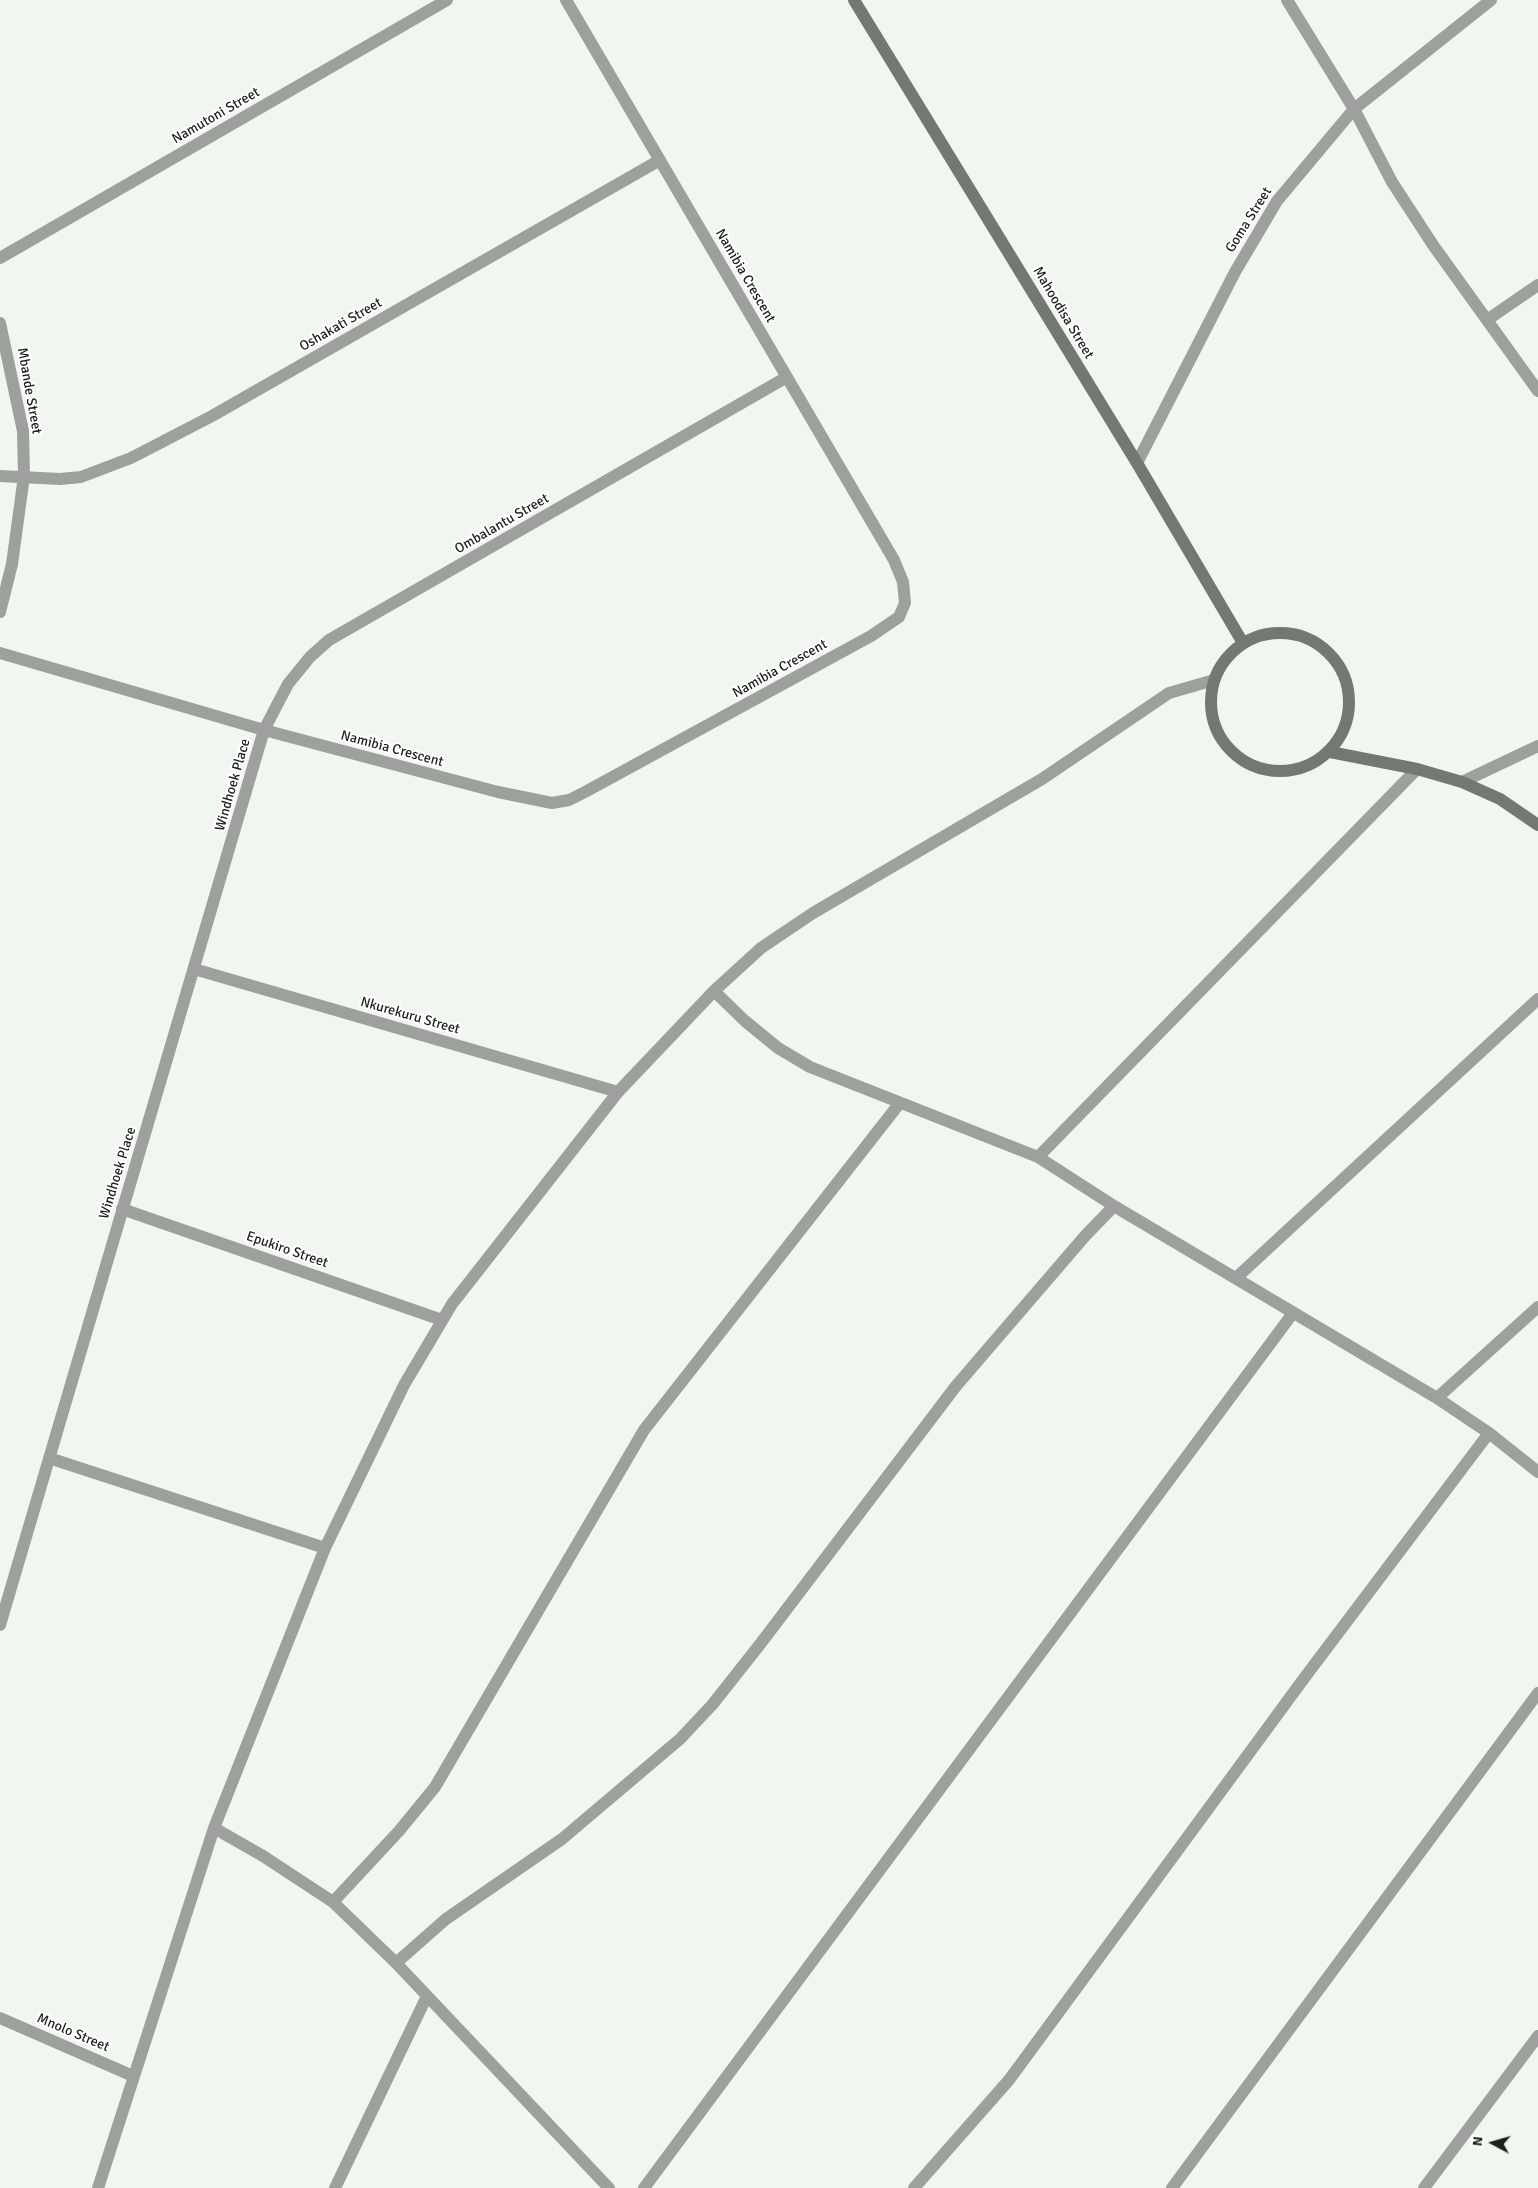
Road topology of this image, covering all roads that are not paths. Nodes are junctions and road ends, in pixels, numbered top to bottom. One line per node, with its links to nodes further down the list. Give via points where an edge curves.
1 (447, 0): 8 (street, Namutoni Street)
2 (566, 0): 7 (street, Namibia Crescent)
3 (854, 0): 14 (street, Mahoodisa Street)
4 (1287, 0): 6 (street)
5 (1491, 0): 6 (street, Goma Street)
6 (1354, 109): 10 (street, via 1392,182); 14 (street, Goma Street, via 1276,201 1234,272)
7 (660, 160): 12 (street, Namibia Crescent); 16 (street, Oshakati Street, via 212,416 131,458 80,477)
8 (0, 258)
9 (1538, 285): 10 (street)
10 (1487, 320): 13 (street)
11 (0, 323): 16 (street, Mbande Street, via 23,431)
12 (787, 377): 21 (street, Ombalantu Street, via 329,640 288,684); 21 (street, Namibia Crescent, via 894,560 905,603 900,617 871,636 569,800 552,803 498,792)
13 (1538, 391)
14 (1137, 463): 18 (street, Mahoodisa Street)
15 (0, 476): 16 (street, Oshakati Street)
16 (24, 476): 17 (street, Mbande Street, via 12,564)
17 (0, 612)
18 (1243, 642): 20 (street, via 1226,659); 23 (street, via 1264,634 1285,632 1307,637 1325,649 1339,666 1348,686 1349,708 1344,729)
19 (0, 653): 21 (street, Namibia Crescent)
20 (1214, 680): 23 (street, via 1211,704 1216,727 1228,748 1247,762 1269,770 1293,770); 28 (street, via 1169,693 1042,779 813,913 761,948)
21 (264, 730): 27 (street, Windhoek Place)
22 (1538, 746): 25 (street)
23 (1330, 752): 24 (street)
24 (1417, 769): 25 (street); 32 (street)
25 (1462, 782): 26 (street, via 1500,799)
26 (1538, 825)
27 (194, 969): 30 (street, Nkurekuru Street); 34 (street, Windhoek Place)
28 (714, 991): 30 (street); 31 (street, via 778,1048 810,1068)
29 (1538, 999): 35 (street)
30 (618, 1092): 38 (street, via 504,1235)
31 (899, 1104): 32 (street); 47 (street, via 644,1430 435,1787)
32 (1038, 1157): 33 (street)
33 (1114, 1206): 35 (street); 48 (street, via 956,1386 761,1644 680,1739 562,1839 446,1919)
34 (122, 1209): 38 (street, Epukiro Street); 41 (street, Windhoek Place)
35 (1236, 1278): 37 (street)
36 (1538, 1307): 39 (street)
37 (1293, 1312): 39 (street); 56 (street)
38 (442, 1320): 43 (street, via 404,1385)
39 (1437, 1398): 40 (street)
40 (1489, 1433): 42 (street); 57 (street, via 1305,1677 1010,2080)
41 (49, 1458): 43 (street); 44 (street, Windhoek Place)
42 (1538, 1472)
43 (325, 1548): 46 (street)
44 (0, 1625)
45 (1538, 1693): 58 (street)
46 (214, 1828): 47 (street); 52 (street)
47 (333, 1902): 48 (street)
48 (396, 1963): 49 (street)
49 (427, 1996): 54 (street); 55 (street)
50 (0, 2018): 52 (street, Mnolo Street)
51 (1538, 2036): 59 (street)
52 (134, 2076): 53 (street)
53 (98, 2188)
54 (335, 2188)
55 (610, 2188)
56 (644, 2188)
57 (914, 2188)
58 (1172, 2188)
59 (1424, 2188)

